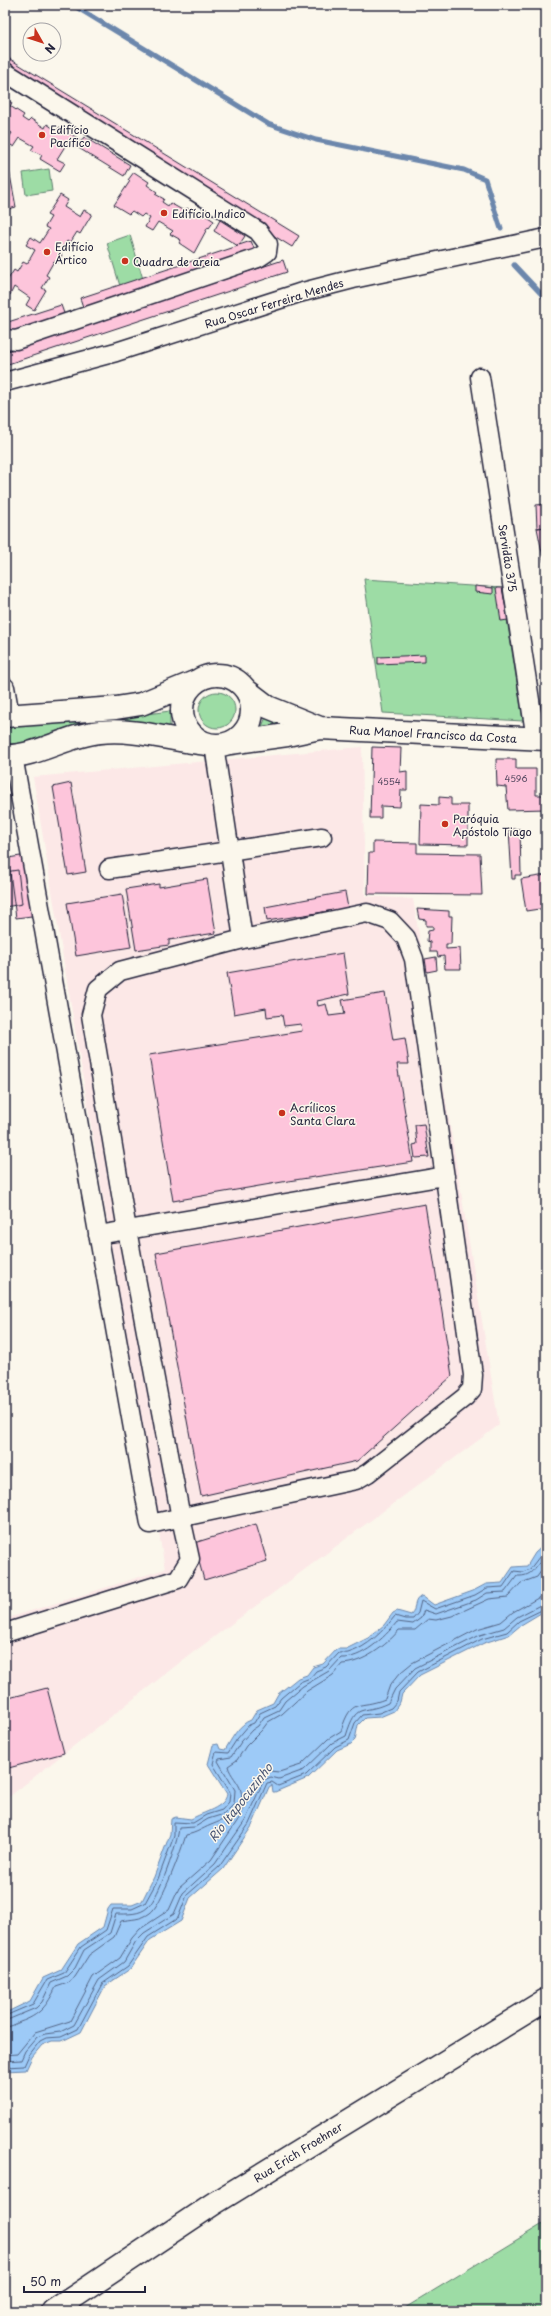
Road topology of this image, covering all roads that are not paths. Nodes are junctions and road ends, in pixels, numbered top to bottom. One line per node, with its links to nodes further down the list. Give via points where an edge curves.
1 (5, 72): 3 (street, via 258,231 268,244 267,252 258,258 16,340)
2 (546, 238): 5 (street, Rua Oscar Ferreira Mendes, via 299,293 116,352)
3 (5, 339)
4 (480, 377): 11 (street, Servidão 375)
5 (5, 382)
6 (198, 680): 8 (main road, via 218,675 230,677); 9 (main road, via 141,704); 12 (main road, via 187,692 182,710 184,721 197,739)
7 (5, 687): 9 (street)
8 (247, 691): 10 (main road, Rua Manoel Francisco da Costa, via 268,707); 12 (main road, via 252,704 252,716 248,727 240,736)
9 (7, 716)
10 (320, 728): 11 (main road, Rua Manoel Francisco da Costa); 12 (main road, Rua Manoel Francisco da Costa)
11 (541, 739)
12 (217, 744): 13 (main road, Rua Manoel Francisco da Costa, via 180,741 148,734 101,731 78,735 29,753); 15 (street)
13 (9, 756): 20 (street)
14 (322, 837): 15 (street)
15 (230, 850): 16 (street); 17 (street)
16 (109, 869)
17 (243, 939): 18 (street, via 366,913 390,922 406,938 414,959); 19 (street, via 120,971 98,989 91,1015)
18 (445, 1176): 19 (street); 21 (street, via 473,1375 472,1389 356,1480)
19 (127, 1230): 20 (street); 21 (street)
20 (98, 1235): 21 (street, via 150,1524)
21 (181, 1518): 22 (street, via 190,1559 178,1579)
22 (5, 1633)
23 (546, 2000): 24 (main road, Rua Erich Froehner, via 213,2204)
24 (53, 2311)

